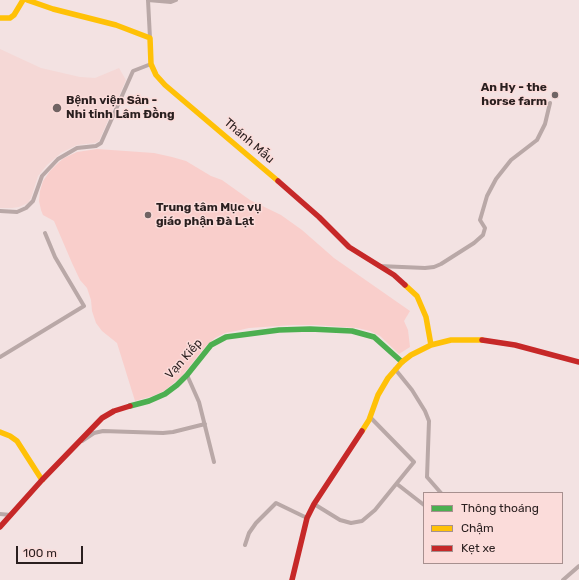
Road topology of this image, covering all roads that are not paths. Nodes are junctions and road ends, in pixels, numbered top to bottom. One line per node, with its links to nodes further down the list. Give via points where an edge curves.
1 (23, 0): 5 (main road, via 14,15 10,18)
2 (27, 0): 6 (main road, via 116,25)
3 (148, 0): 4 (street); 6 (street)
4 (176, 0)
5 (0, 18)
6 (150, 38): 7 (main road)
7 (151, 64): 9 (street, via 133,70 101,143 77,148 58,158 42,176 33,201 26,208 17,212); 11 (main road, Thánh Mẫu, via 156,75 180,98 320,217 349,247)
8 (550, 103): 11 (street, via 545,124 537,140 510,160 487,196 480,220 485,228 483,235 434,268)
9 (0, 211)
10 (45, 233): 13 (street, via 55,257 84,306)
11 (379, 266): 12 (main road, Thánh Mẫu, via 402,281 417,296 426,317)
12 (431, 345): 14 (main road); 15 (main road, via 450,340 476,339 514,345)
13 (0, 357)
14 (402, 362): 16 (main road); 17 (main road, Vạn Kiếp, via 378,340 359,332 310,329 272,331 216,341)
15 (579, 362)
16 (395, 369): 18 (main road, via 378,395); 25 (street, via 412,390 429,421 427,477)
17 (187, 375): 19 (street); 21 (main road, Vạn Kiếp, via 165,394 107,415)
18 (370, 417): 24 (street, via 414,462); 26 (main road)
19 (205, 424): 21 (street, via 168,432 103,431 94,433); 22 (street)
20 (0, 432): 23 (main road, via 17,441)
21 (78, 443): 23 (main road, Vạn Kiếp)
22 (214, 462)
23 (42, 480): 29 (main road, Vạn Kiếp)
24 (397, 484): 26 (street, via 362,521 351,523 340,520); 27 (street)
25 (440, 492)
26 (314, 504): 30 (main road)
27 (423, 504)
28 (0, 514): 29 (street)
29 (10, 515): 31 (main road, Vạn Kiếp)
30 (307, 518): 32 (street, via 276,503 252,528); 34 (main road)
31 (0, 526)
32 (245, 545)
33 (579, 566): 35 (street)
34 (292, 580)
35 (563, 580)

